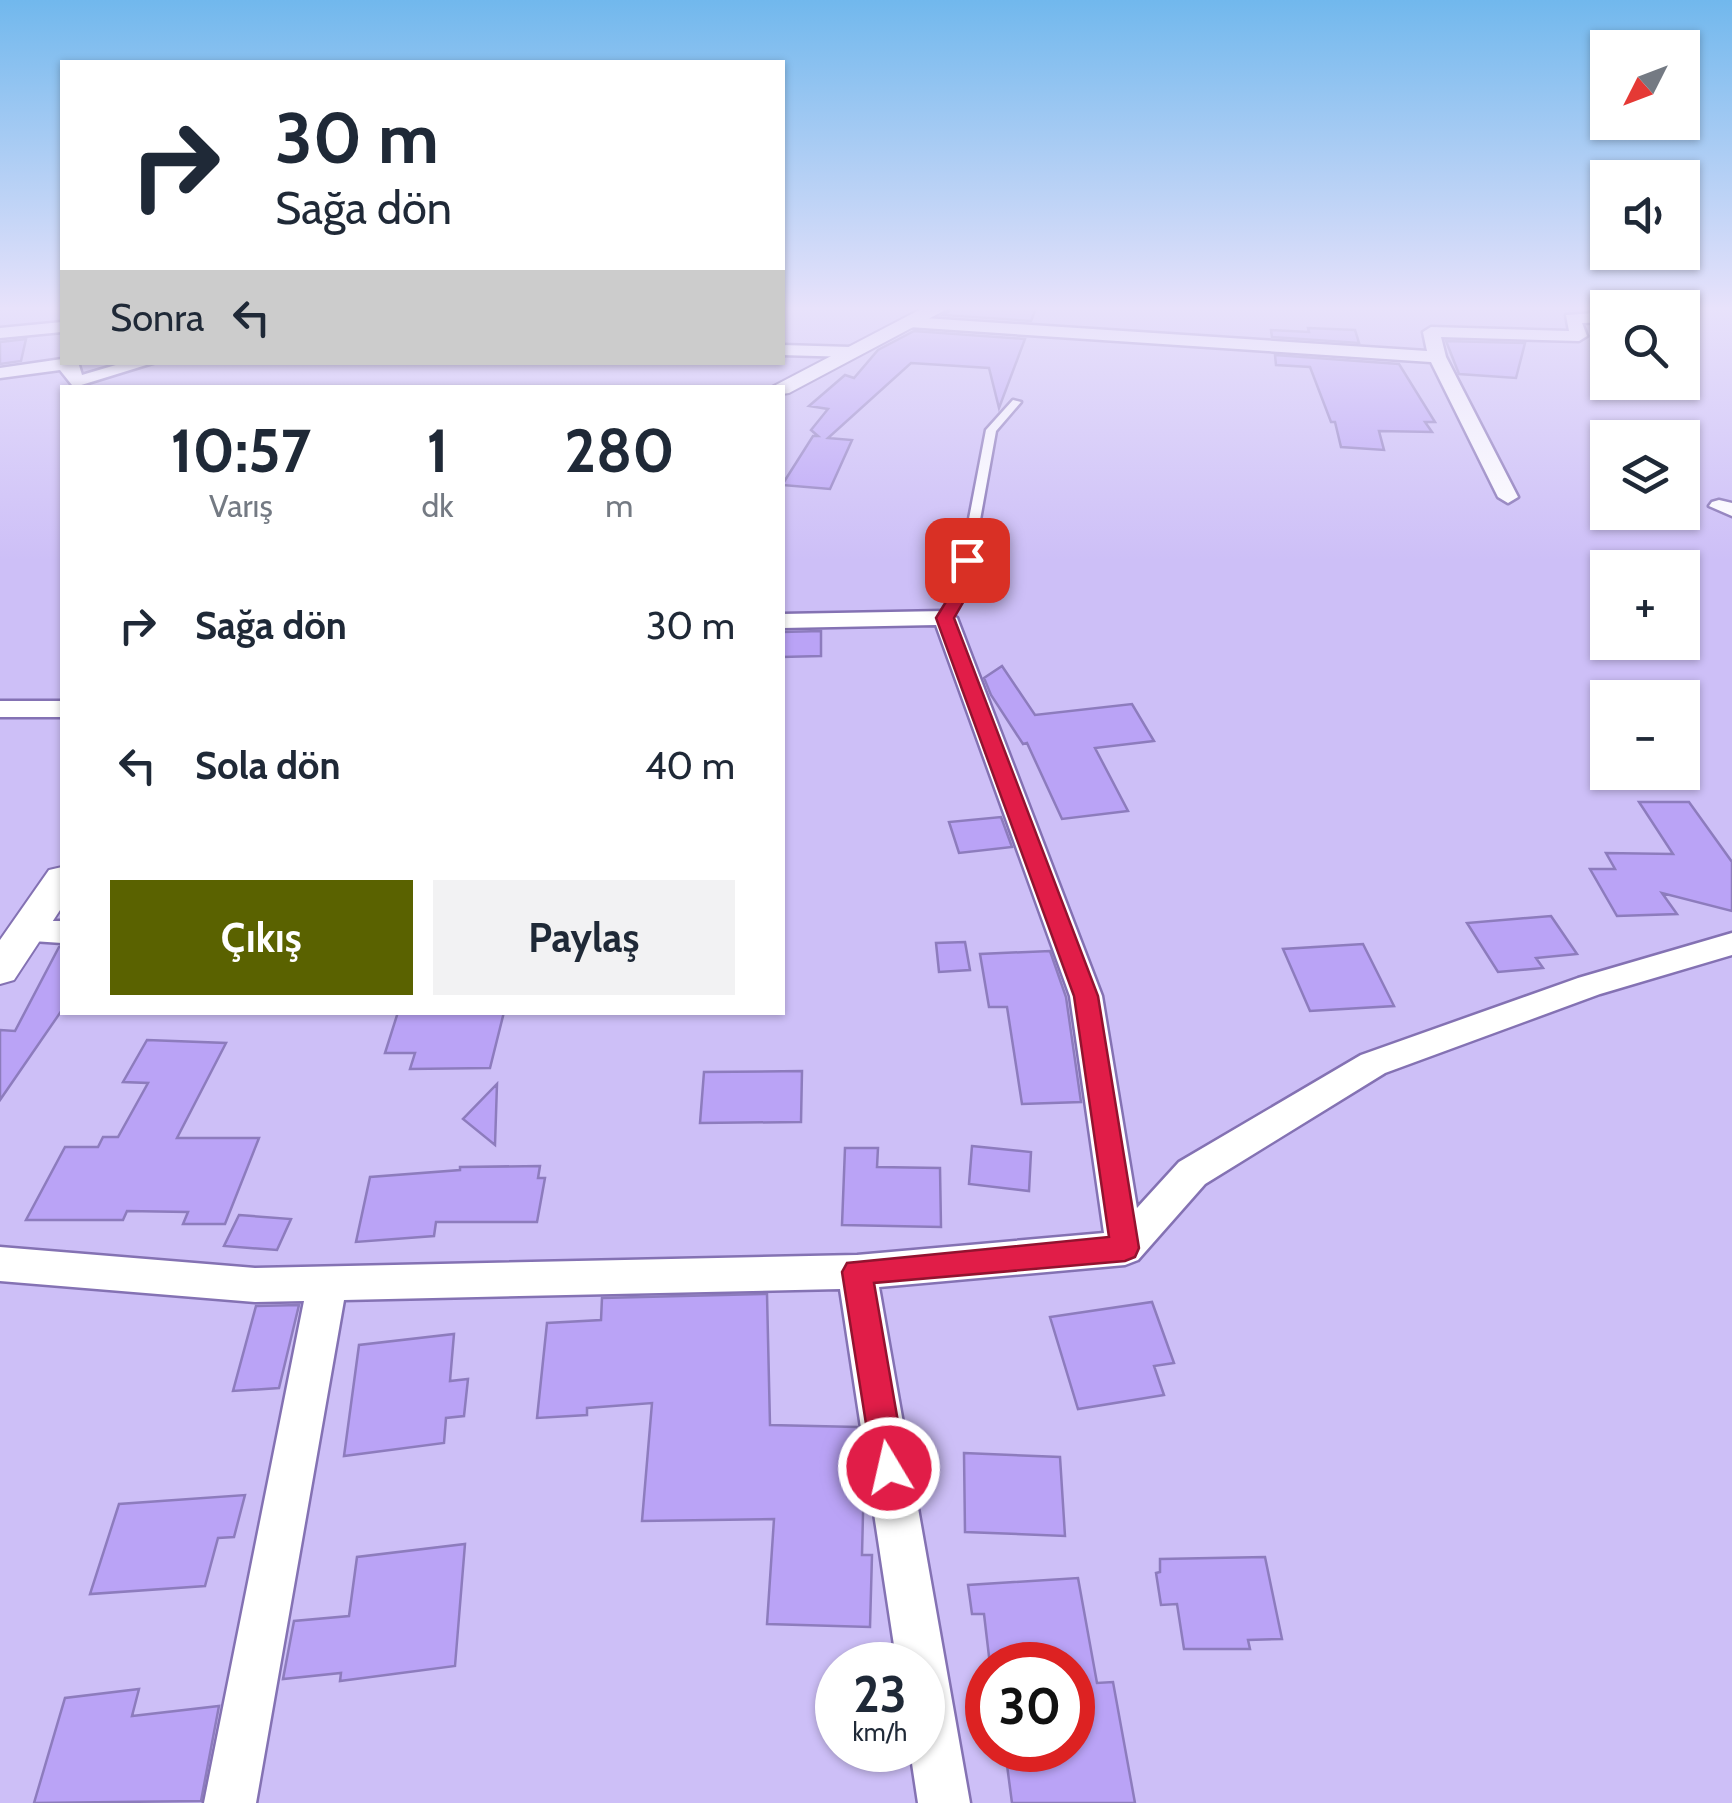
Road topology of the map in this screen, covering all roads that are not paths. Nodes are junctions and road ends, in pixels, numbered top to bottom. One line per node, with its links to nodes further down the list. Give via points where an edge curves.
1 (1454, 392): 3 (street)
2 (1016, 402): 4 (lane, via 991,430 961,592)
3 (1508, 497)
4 (945, 618): 5 (street); 12 (street, via 1086,996)
5 (785, 621)
6 (0, 709): 7 (street)
7 (60, 709)
8 (60, 886): 9 (street)
9 (46, 932): 11 (street)
10 (1732, 944): 12 (street, via 1589,986 1373,1064 1192,1173)
11 (0, 970)
12 (1125, 1248): 14 (street)
13 (0, 1264): 15 (street, via 255,1285)
14 (857, 1272): 15 (street); 16 (street)
15 (326, 1284): 18 (street)
16 (918, 1642)
17 (939, 1772): 19 (street)
18 (230, 1803)
19 (944, 1803)

